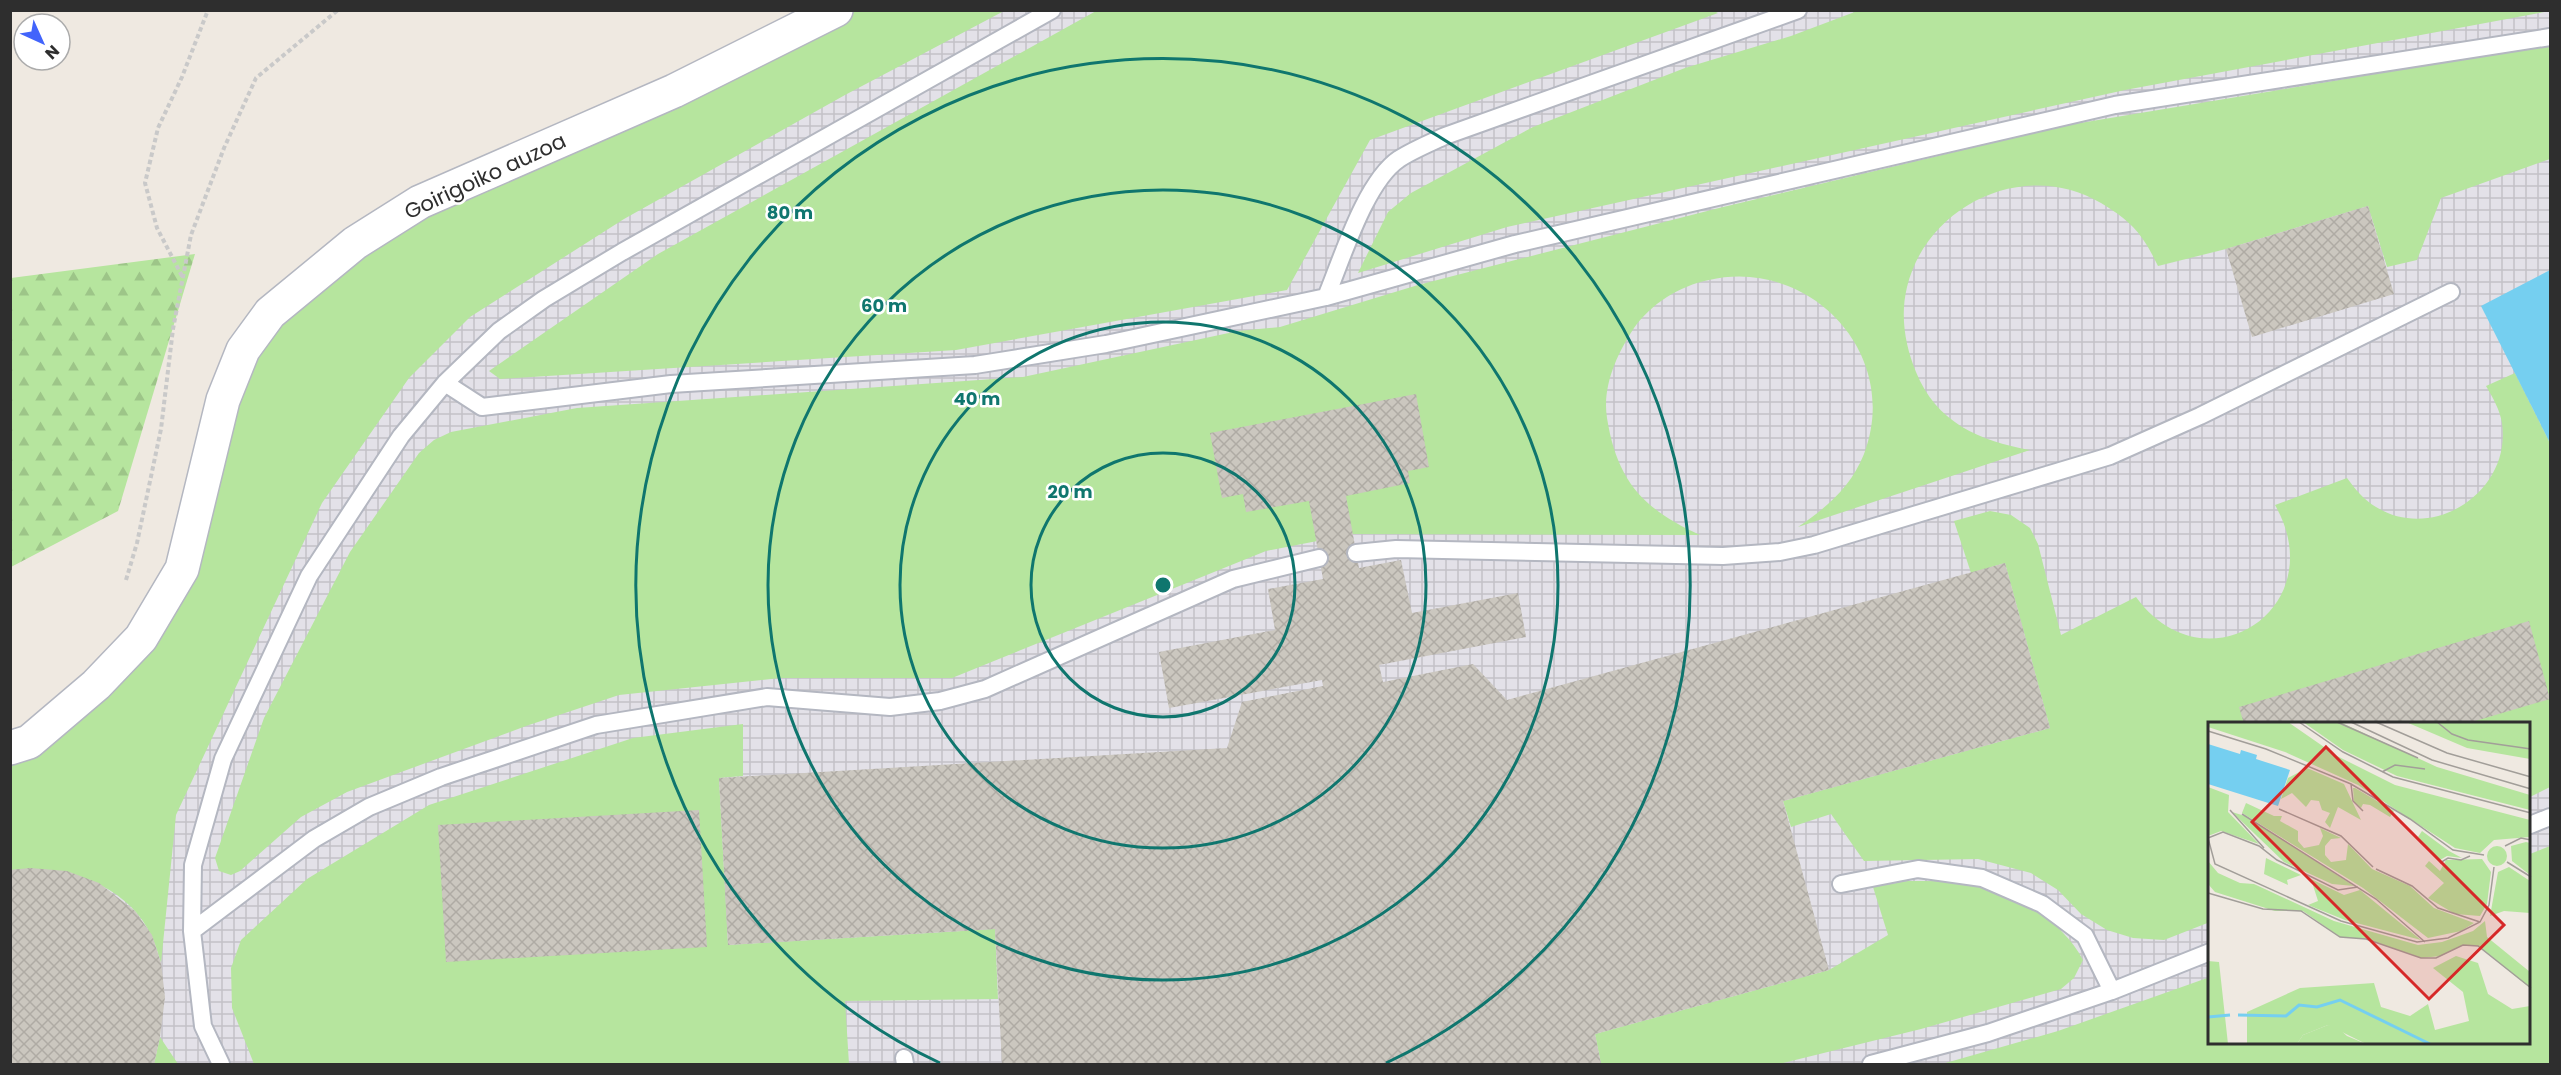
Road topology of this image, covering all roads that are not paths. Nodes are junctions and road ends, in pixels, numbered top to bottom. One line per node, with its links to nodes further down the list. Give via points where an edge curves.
1 (836, 10): 10 (street, Goirigoiko auzoa, via 674,91 420,202 355,243 270,313 243,350 223,400 182,569 147,628 96,685 28,742)
2 (1052, 10): 7 (lane, via 554,293 499,331)
3 (1798, 10): 6 (lane, via 1445,136 1398,160 1375,184)
4 (2550, 37): 6 (lane, via 2115,105 1515,244)
5 (2451, 292): 8 (lane, via 2110,456 1814,545 1723,556 1396,549)
6 (1326, 297): 7 (lane, via 1106,344 975,365 671,384 482,407)
7 (445, 383): 14 (lane, via 401,436 309,576 223,759 193,865)
8 (1356, 553)
9 (1319, 558): 14 (lane, via 1233,579 985,689 940,701 890,707 767,698 596,725 441,777 369,807 314,839)
10 (10, 748)
11 (2550, 817): 12 (lane)
12 (2531, 824)
13 (1841, 884): 16 (lane, via 1918,869 1982,878 2042,904 2085,936)
14 (192, 931): 17 (lane, via 203,1026)
15 (2208, 953): 16 (lane)
16 (2112, 991): 18 (lane, via 1988,1033)
17 (221, 1065)
18 (1871, 1065)

